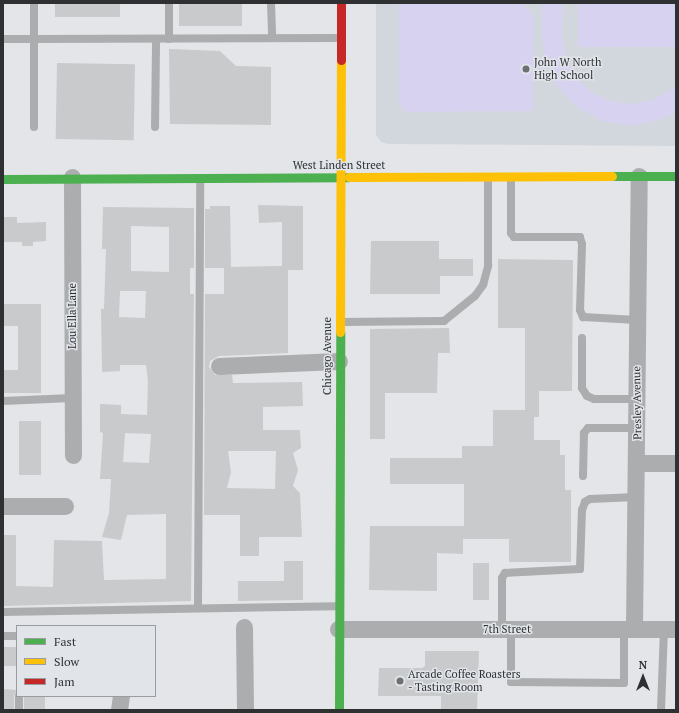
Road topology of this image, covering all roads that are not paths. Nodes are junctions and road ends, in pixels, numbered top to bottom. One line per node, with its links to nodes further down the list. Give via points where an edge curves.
1 (34, 3): 8 (lane)
2 (170, 3): 10 (lane)
3 (271, 3): 5 (lane)
4 (341, 3): 6 (main road, Chicago Avenue)
5 (272, 38): 6 (lane); 10 (lane)
6 (341, 38): 19 (main road, Chicago Avenue)
7 (3, 39): 8 (lane)
8 (34, 39): 9 (lane); 11 (lane)
9 (156, 39): 10 (lane); 12 (lane)
10 (169, 39)
11 (34, 127)
12 (155, 127)
13 (488, 176): 14 (main road, West Linden Street); 19 (main road, West Linden Street); 22 (lane, via 488,266 483,285 475,296 444,321)
14 (511, 176): 15 (main road, West Linden Street); 21 (lane, via 511,233 514,237 580,237 580,310 583,316)
15 (639, 176): 16 (main road, West Linden Street); 21 (street, Presley Avenue)
16 (676, 176)
17 (72, 177): 18 (main road, West Linden Street); 20 (main road, West Linden Street); 26 (street, Lou Ella Lane)
18 (200, 177): 19 (main road, West Linden Street); 38 (lane)
19 (341, 177): 22 (main road, Chicago Avenue)
20 (3, 179)
21 (637, 320): 27 (street, Presley Avenue)
22 (340, 322): 24 (main road, Chicago Avenue)
23 (582, 338): 27 (lane, via 582,388 587,396 594,399)
24 (340, 361): 25 (street); 37 (main road, Chicago Avenue)
25 (219, 366)
26 (72, 398): 28 (lane); 30 (street, Lou Ella Lane)
27 (637, 399): 29 (street, Presley Avenue)
28 (3, 401)
29 (637, 428): 31 (street, Presley Avenue); 33 (lane, via 588,428 584,433)
30 (73, 455)
31 (637, 463): 32 (street); 34 (street, Presley Avenue)
32 (676, 463)
33 (583, 476)
34 (637, 497): 42 (lane, via 590,499 585,502 582,510 580,569 505,574 502,578); 43 (street, Presley Avenue)
35 (3, 506): 36 (street)
36 (65, 506)
37 (338, 606): 38 (lane); 41 (main road, Chicago Avenue)
38 (198, 607): 39 (lane)
39 (3, 612)
40 (244, 627): 51 (street)
41 (338, 629): 42 (street, 7th Street); 52 (main road, Chicago Avenue)
42 (506, 629): 43 (street, 7th Street); 43 (lane, via 511,682 624,682)
43 (629, 629): 44 (street, 7th Street)
44 (670, 629): 53 (lane)
45 (3, 636): 46 (lane)
46 (16, 636)
47 (19, 697): 49 (lane)
48 (121, 697): 50 (street)
49 (19, 710)
50 (119, 710)
51 (245, 710)
52 (339, 710)
53 (661, 710)

